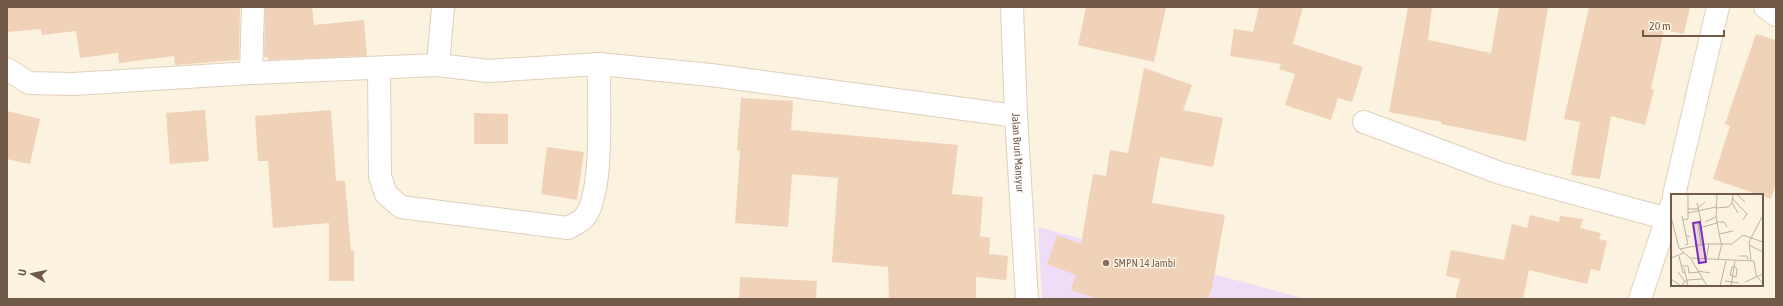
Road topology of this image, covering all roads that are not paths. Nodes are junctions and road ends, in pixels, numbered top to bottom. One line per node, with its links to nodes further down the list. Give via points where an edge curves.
1 (253, 7): 11 (street)
2 (444, 7): 8 (street)
3 (1012, 7): 12 (street, Jalan Bruri Mansyur)
4 (1718, 7): 14 (street)
5 (1765, 7): 6 (street)
6 (1776, 14)
7 (599, 64): 8 (street, via 488,71); 10 (street, via 598,177 592,203 584,219 568,228 401,207 386,194 380,176); 12 (street, via 719,76)
8 (438, 65): 10 (street)
9 (7, 69): 11 (street, via 29,83 73,84)
10 (380, 69): 11 (street)
11 (251, 73)
12 (1016, 116): 16 (street, Jalan Bruri Mansyur)
13 (1364, 122): 15 (street, via 1500,174)
14 (1674, 194)
15 (1670, 211): 17 (street)
16 (1027, 299)
17 (1640, 299)

